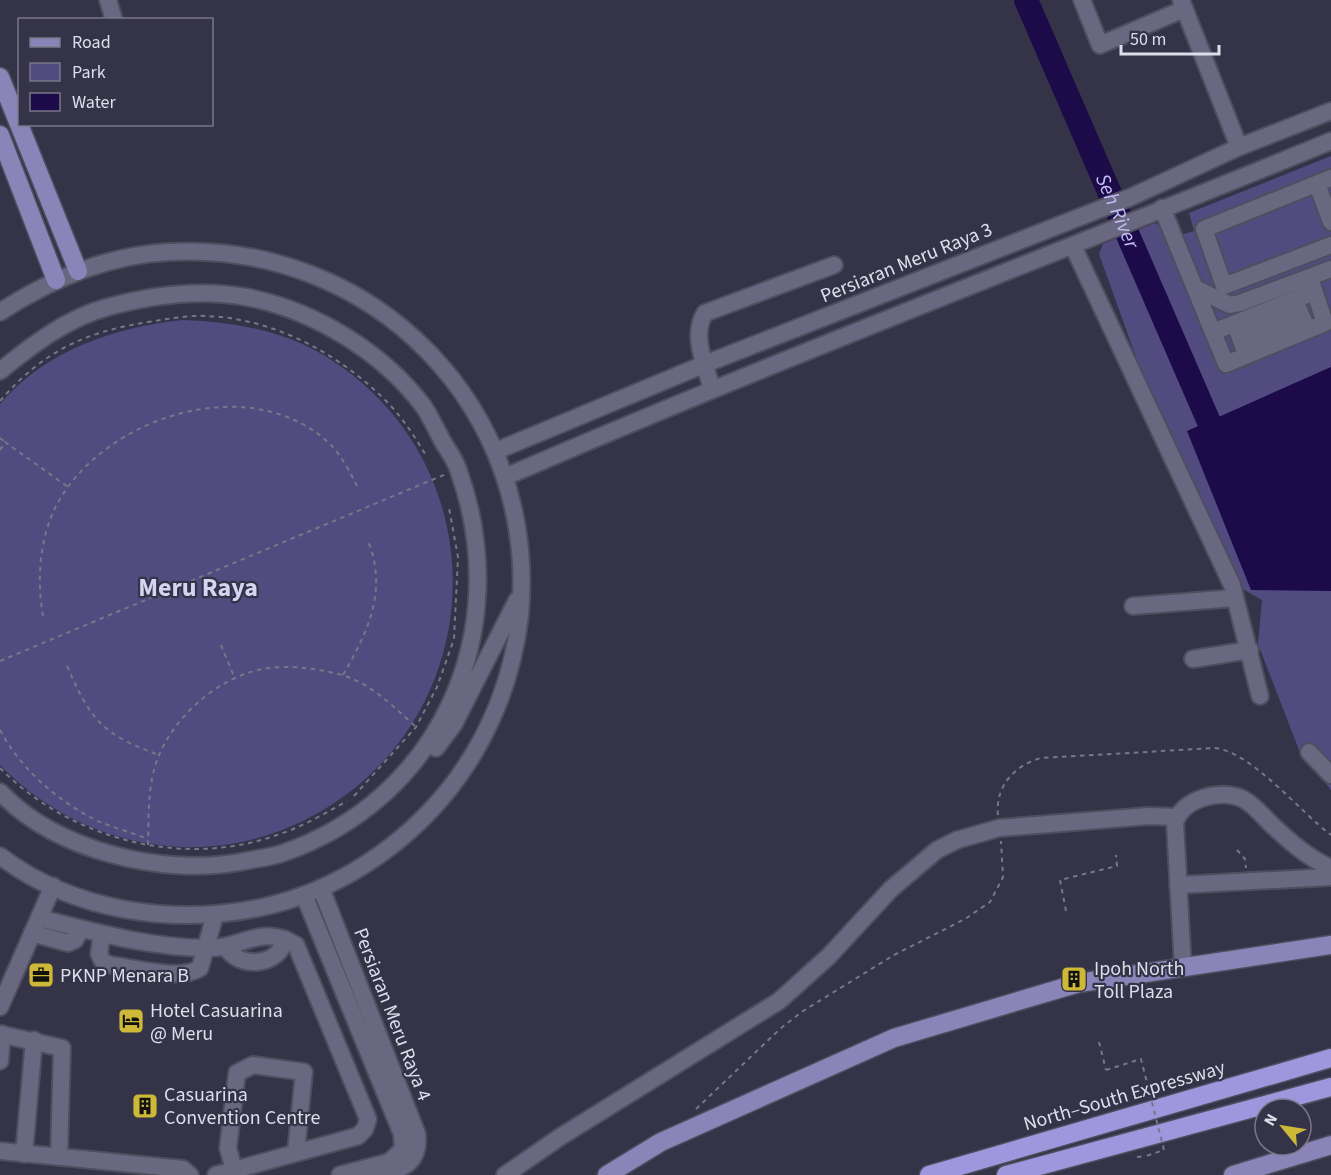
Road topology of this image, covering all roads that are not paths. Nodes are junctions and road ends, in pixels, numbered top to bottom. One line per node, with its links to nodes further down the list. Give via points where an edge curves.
1 (108, 0): 4 (street)
2 (1082, 0): 3 (street, via 1100,45)
3 (1182, 4): 11 (street)
4 (113, 18)
5 (2, 86): 7 (main road)
6 (1331, 111): 11 (street, Persiaran Meru Raya 3)
7 (18, 125)
8 (18, 126): 19 (main road)
9 (0, 135): 20 (main road)
10 (1331, 141): 13 (street)
11 (1239, 147): 27 (street, Persiaran Meru Raya 3, via 1131,197)
12 (1324, 181): 14 (street); 15 (street, via 1204,229 1224,286)
13 (1162, 208): 16 (street); 22 (street)
14 (1331, 222)
15 (1331, 245)
16 (1073, 246): 29 (street); 33 (street)
17 (834, 265): 27 (street, via 705,313 698,335)
18 (1331, 269): 21 (street)
19 (78, 271): 20 (street); 30 (street, via 133,256 212,251 258,257 333,282 382,311 418,340 455,382)
20 (56, 280): 23 (street)
21 (1312, 285): 22 (street, via 1230,305); 24 (street); 25 (street, via 1325,323 1226,364)
22 (1197, 289): 25 (street)
23 (0, 312)
24 (1265, 312): 25 (street); 26 (street); 26 (street); 26 (street)
25 (1213, 332)
26 (1275, 333)
27 (705, 364): 29 (street); 30 (street, Persiaran Meru Raya 3)
28 (0, 371): 40 (street, via 40,338 105,307 175,293 246,297 314,318 374,356 424,407 459,469 478,540 478,613 461,684 431,741)
29 (712, 388): 31 (street)
30 (496, 451): 31 (street)
31 (505, 477): 32 (street, via 519,533)
32 (522, 591): 40 (street, via 454,724 419,770); 48 (street, via 517,638 506,684 488,728 464,769 435,806 401,839 363,866)
33 (1235, 597): 34 (street); 35 (street)
34 (1133, 606)
35 (1250, 650): 36 (street); 37 (street)
36 (1193, 659)
37 (1260, 696)
38 (1309, 752): 39 (street)
39 (1331, 775)
40 (399, 780): 41 (street, via 344,825 279,855 209,868 147,863 71,842 11,804)
41 (0, 792)
42 (1177, 817): 44 (street, via 1184,806 1199,799 1237,797 1308,856); 46 (street); 79 (street, via 999,828 937,850 779,1001 560,1137)
43 (0, 856): 47 (street)
44 (1331, 868)
45 (1331, 877): 46 (street)
46 (1178, 885): 59 (street)
47 (53, 886): 50 (street, via 102,904 145,913); 51 (street)
48 (321, 888): 49 (street); 69 (street, Persiaran Meru Raya 4, via 417,1134)
49 (304, 895): 50 (street); 69 (street, Persiaran Meru Raya 4)
50 (215, 915): 58 (street)
51 (39, 918): 52 (street); 53 (street)
52 (81, 929): 53 (street, via 75,940 68,943); 54 (street)
53 (32, 933): 60 (street)
54 (102, 934): 58 (street); 58 (street, via 99,954 103,962 167,973 194,973)
55 (285, 939): 57 (street, via 278,935 262,936); 57 (street, via 284,948 261,961 240,960 231,956); 68 (street, via 296,945 368,1119 358,1136)
56 (1331, 945): 59 (main road)
57 (226, 947): 58 (street)
58 (208, 948)
59 (1183, 968): 80 (main road, via 1079,983 894,1038 661,1142)
60 (0, 1007)
61 (1, 1034): 62 (street); 64 (street)
62 (34, 1040): 70 (street); 71 (street, via 59,1046 64,1052)
63 (1331, 1058): 81 (highway, North–South Expressway)
64 (0, 1061)
65 (1331, 1088): 82 (highway)
66 (1331, 1145): 83 (main road)
67 (0, 1151): 70 (street)
68 (296, 1152): 72 (street); 72 (street, via 304,1072 249,1067)
69 (409, 1153): 77 (street); 78 (street, via 403,1169)
70 (24, 1154): 71 (street)
71 (59, 1157): 73 (street)
72 (234, 1165): 76 (street)
73 (105, 1168): 74 (street)
74 (136, 1170): 75 (street, via 183,1169)
75 (190, 1175)
76 (216, 1175)
77 (340, 1175)
78 (381, 1175)
79 (506, 1175)
80 (607, 1175)
81 (929, 1175)
82 (1006, 1175)
83 (1233, 1175)

